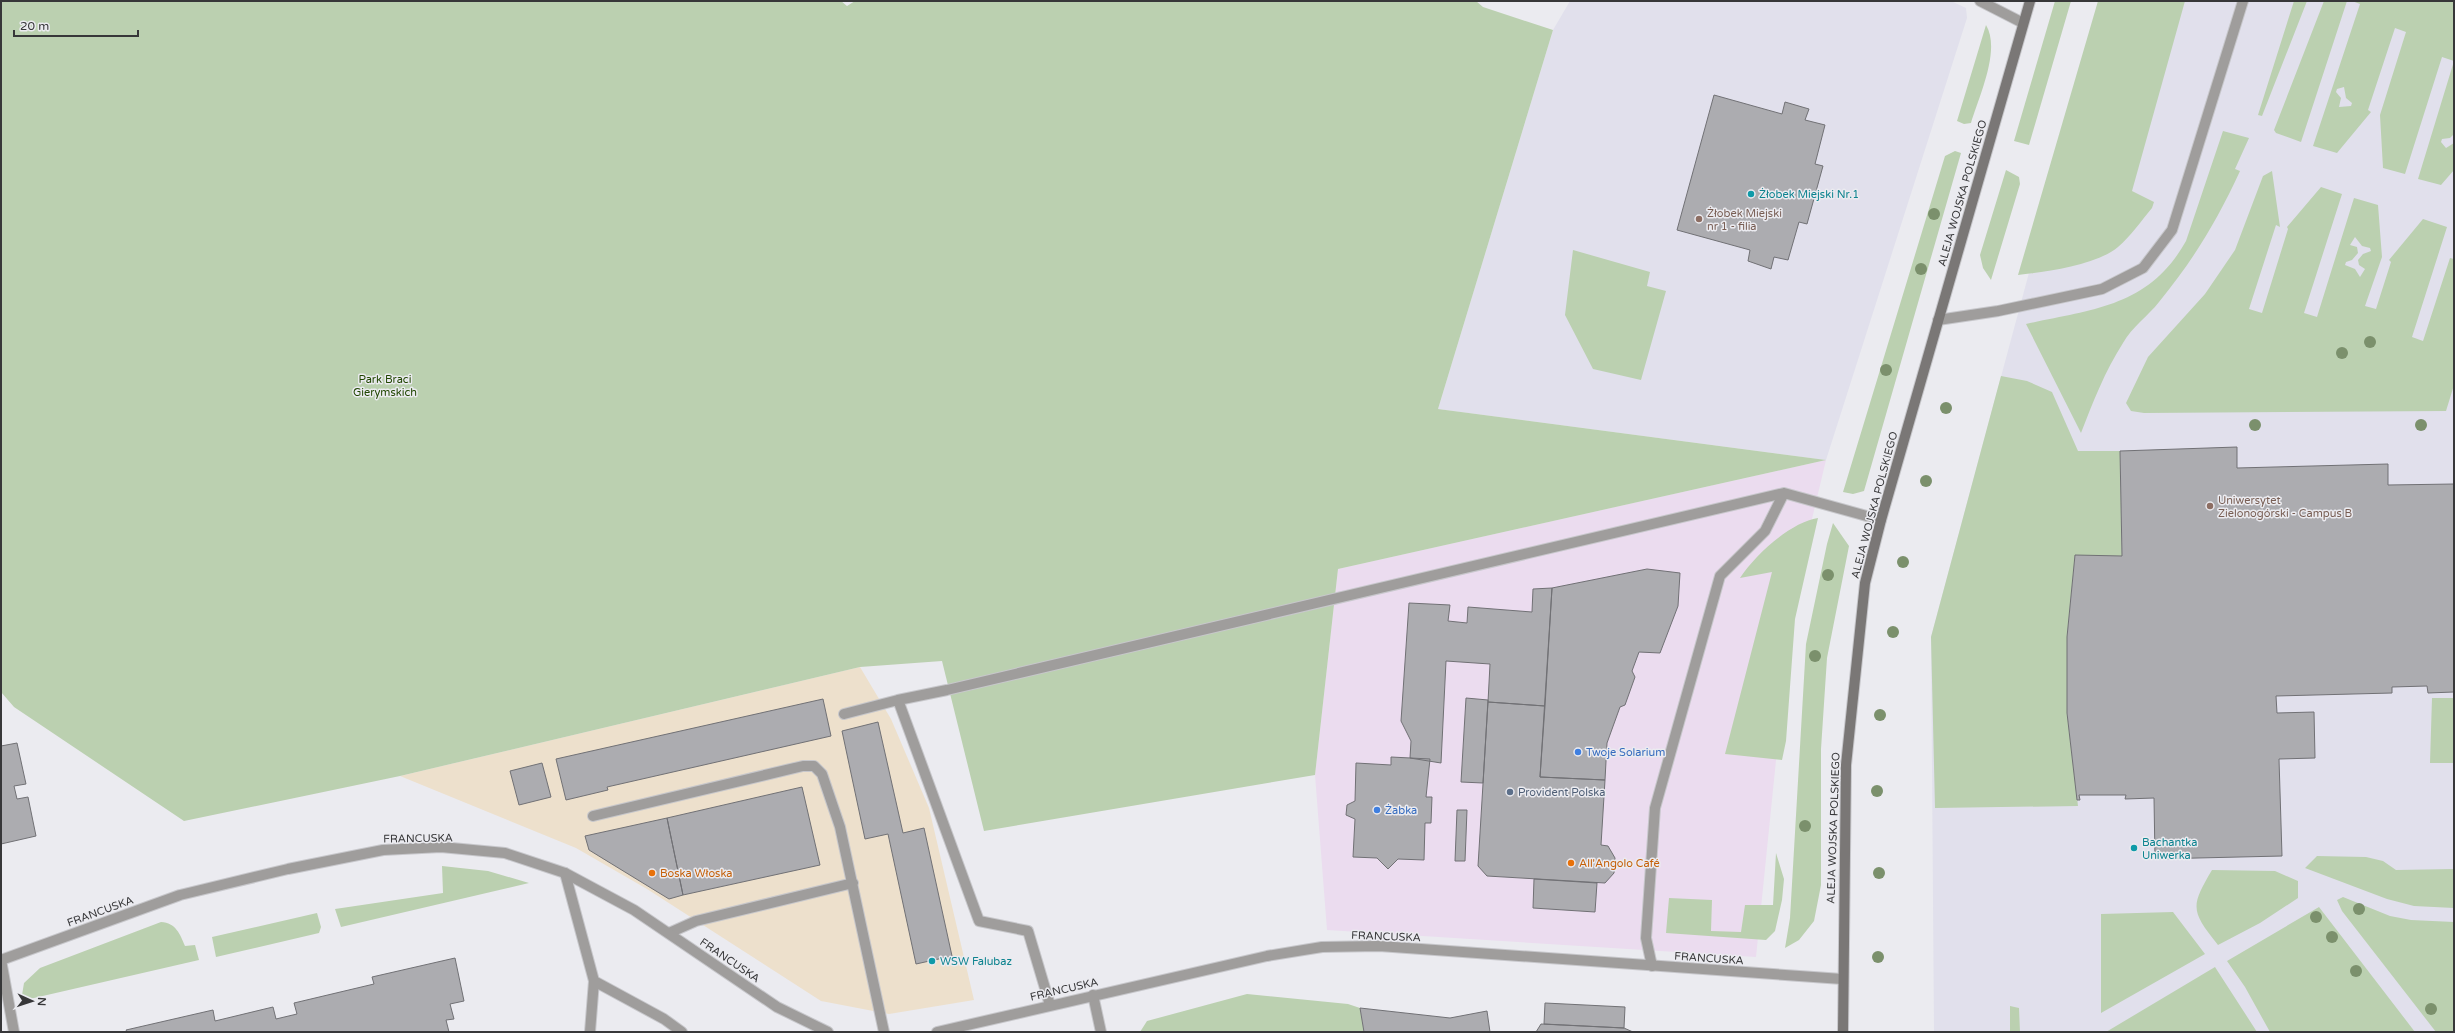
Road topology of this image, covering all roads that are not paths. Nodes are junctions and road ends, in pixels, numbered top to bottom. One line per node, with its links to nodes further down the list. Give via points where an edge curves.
1 (1980, 1): 4 (street)
2 (2030, 1): 4 (main road, ALEJA WOJSKA POLSKIEGO)
3 (2243, 1): 5 (street, via 2172,230 2143,268 2102,289 2005,310)
4 (2023, 23): 5 (main road, ALEJA WOJSKA POLSKIEGO)
5 (1938, 320): 7 (main road, ALEJA WOJSKA POLSKIEGO)
6 (1784, 493): 7 (street); 8 (street); 15 (street, via 1765,531 1720,576 1713,598 1655,808 1646,938)
7 (1881, 520): 16 (main road, ALEJA WOJSKA POLSKIEGO, via 1865,583 1846,765)
8 (898, 700): 9 (street); 19 (street, via 979,921 1028,931)
9 (844, 714)
10 (593, 816): 12 (street, via 803,766 814,766 822,774 826,785 840,827)
11 (565, 873): 13 (street, FRANCUSKA, via 634,910); 14 (street, FRANCUSKA, via 505,853 441,847 383,850 288,868 180,895); 17 (street)
12 (853, 883): 13 (street, via 696,921); 24 (street)
13 (669, 934): 23 (street, FRANCUSKA, via 777,1007)
14 (1, 960): 20 (street)
15 (1652, 966): 16 (street, FRANCUSKA); 18 (street, FRANCUSKA, via 1379,946 1322,947 1267,956)
16 (1842, 979): 27 (main road, ALEJA WOJSKA POLSKIEGO)
17 (594, 981): 21 (street); 22 (street, via 664,1018)
18 (1093, 995): 19 (street, FRANCUSKA); 26 (street)
19 (1050, 1005): 25 (street, FRANCUSKA)
20 (14, 1032)
21 (590, 1032)
22 (682, 1032)
23 (828, 1032)
24 (884, 1032)
25 (937, 1032)
26 (1101, 1032)
27 (1843, 1032)

